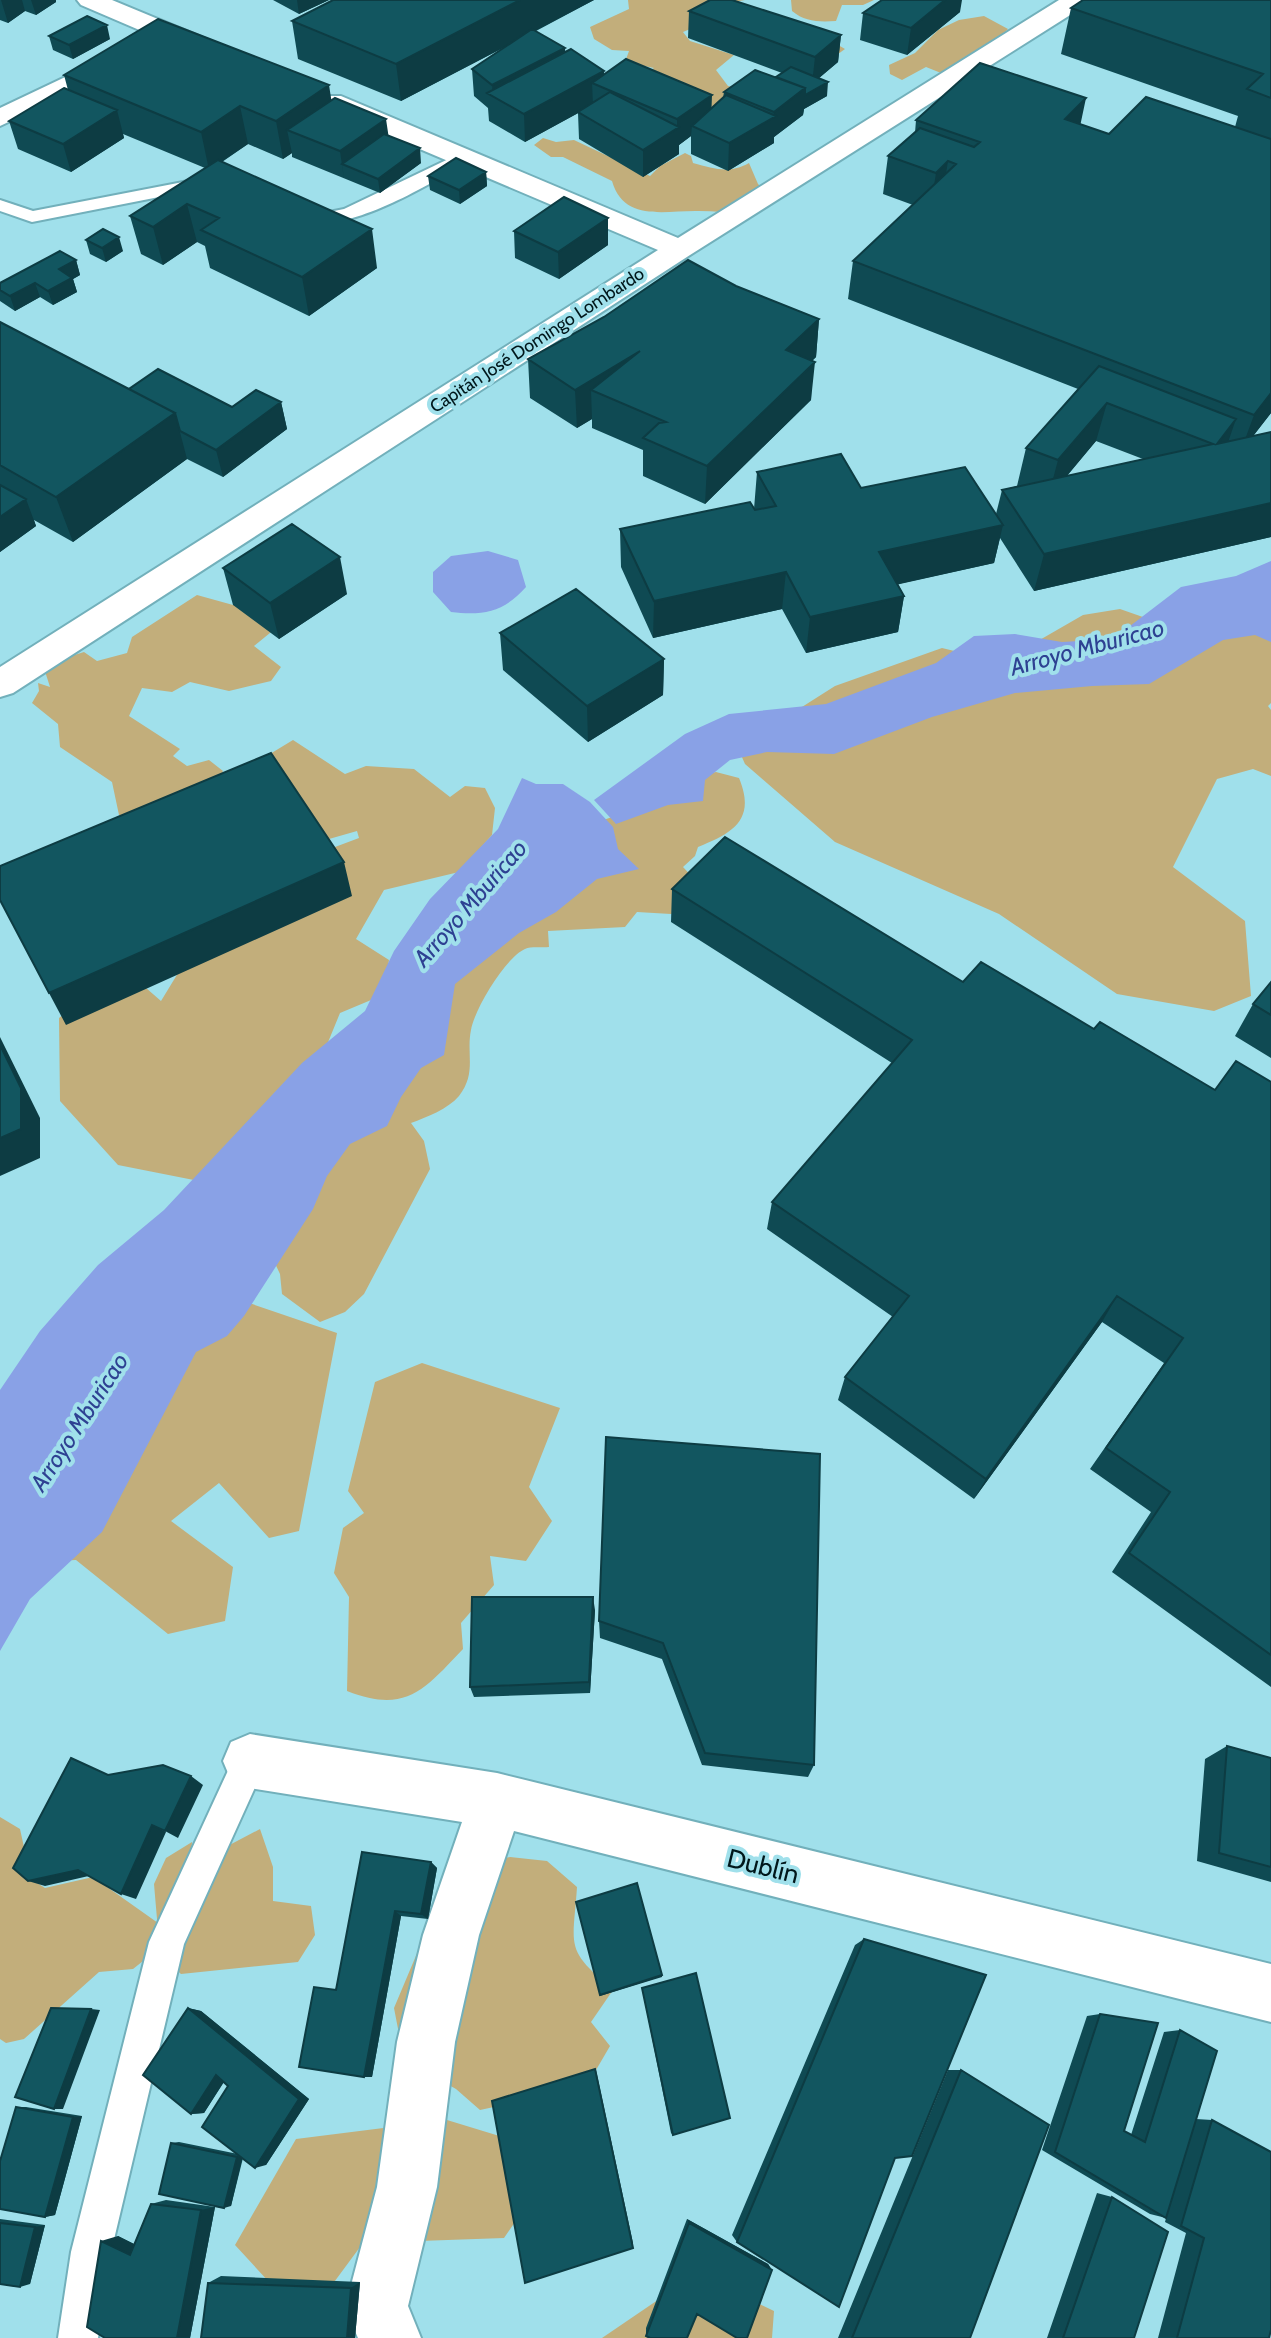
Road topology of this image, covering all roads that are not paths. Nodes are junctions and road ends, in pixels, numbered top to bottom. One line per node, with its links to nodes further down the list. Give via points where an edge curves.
1 (90, 0): 3 (street)
2 (1077, 0): 11 (street, Capitán José Domingo Lombardo)
3 (172, 34): 4 (street); 6 (street)
4 (230, 59)
5 (303, 89): 7 (street)
6 (0, 118)
7 (462, 157): 9 (lane, via 336,217 314,217); 11 (street)
8 (232, 178): 10 (lane, via 32,217)
9 (289, 203)
10 (0, 205)
11 (680, 249): 12 (street, Capitán José Domingo Lombardo)
12 (0, 684)
13 (250, 1761): 14 (street, Dublín); 16 (lane, via 167,1942 91,2252)
14 (497, 1800): 15 (street, Dublín); 17 (street, via 451,1935 426,2042 407,2187 376,2308)
15 (1271, 1993)
16 (78, 2338)
17 (390, 2338)

